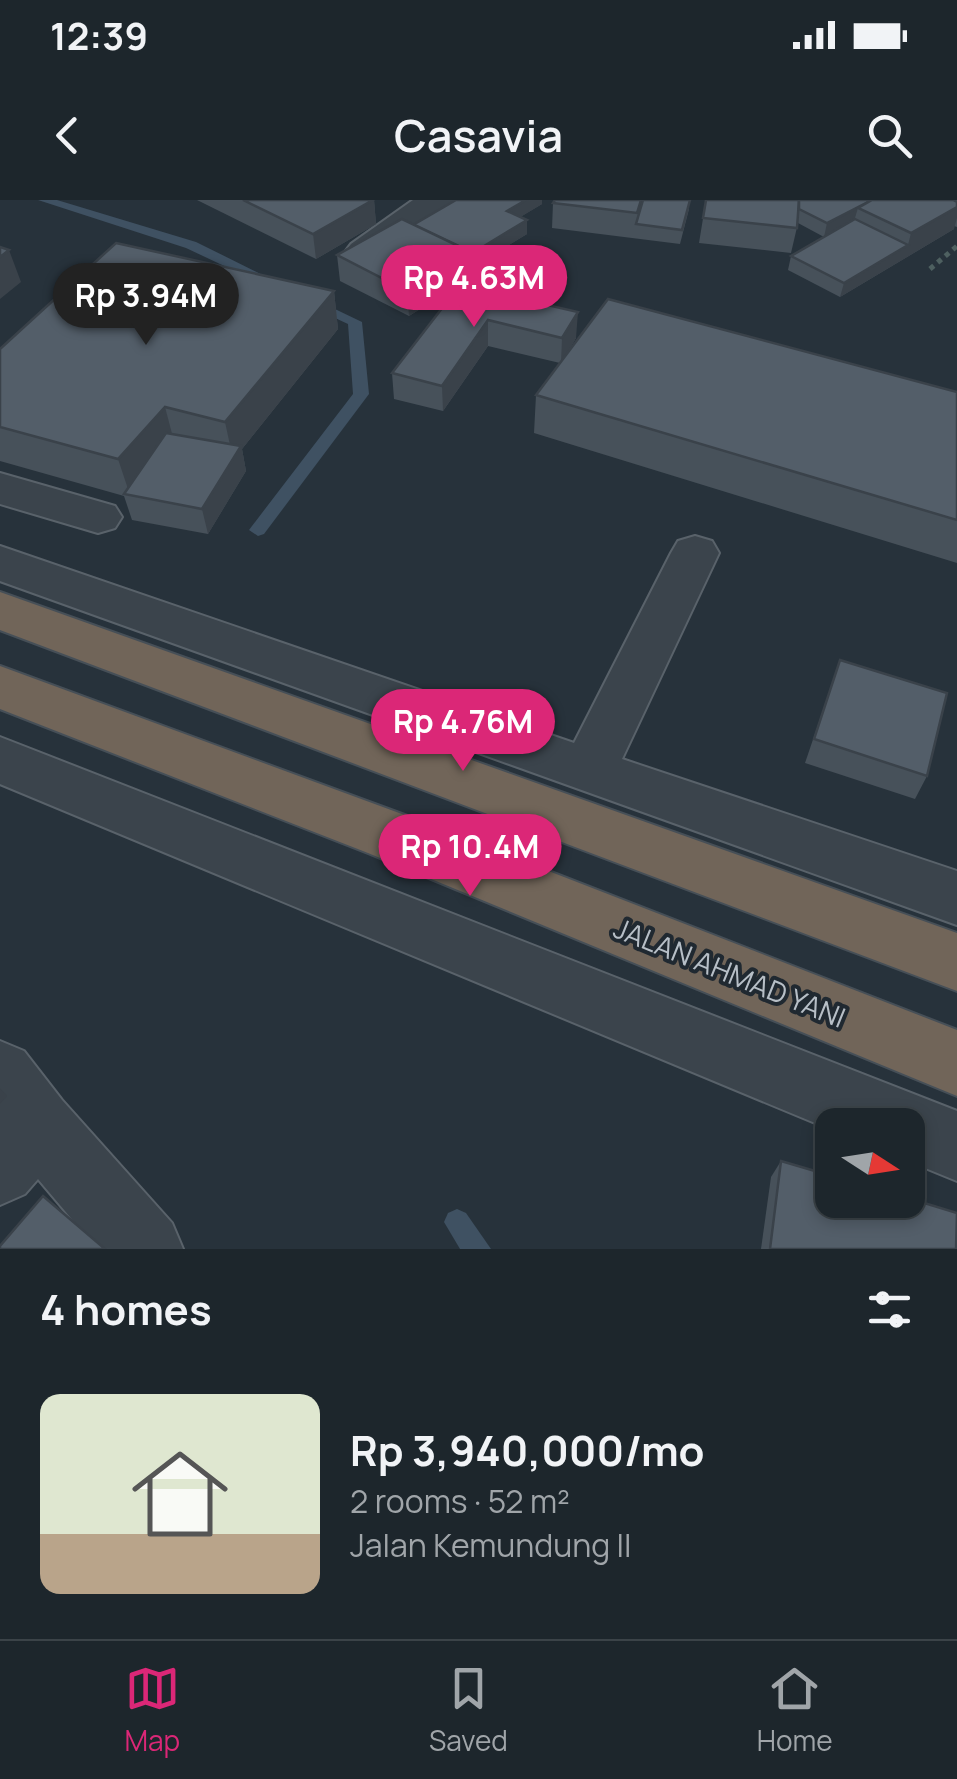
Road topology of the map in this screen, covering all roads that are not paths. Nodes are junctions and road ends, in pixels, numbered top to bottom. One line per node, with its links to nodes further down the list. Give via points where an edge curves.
1 (436, 200): 3 (street)
2 (366, 209): 3 (street)
3 (399, 226): 4 (street)
4 (364, 252)
5 (0, 488): 6 (street)
6 (98, 517)
7 (695, 553): 12 (street)
8 (0, 563): 12 (street)
9 (0, 610): 14 (highway)
10 (0, 687): 15 (highway, JALAN AHMAD YANI)
11 (0, 760): 16 (street)
12 (588, 772): 13 (street)
13 (957, 898)
14 (957, 962)
15 (957, 1062)
16 (861, 1108)
17 (12, 1123): 20 (street)
18 (925, 1133): 19 (street)
19 (957, 1146)
20 (146, 1249)

